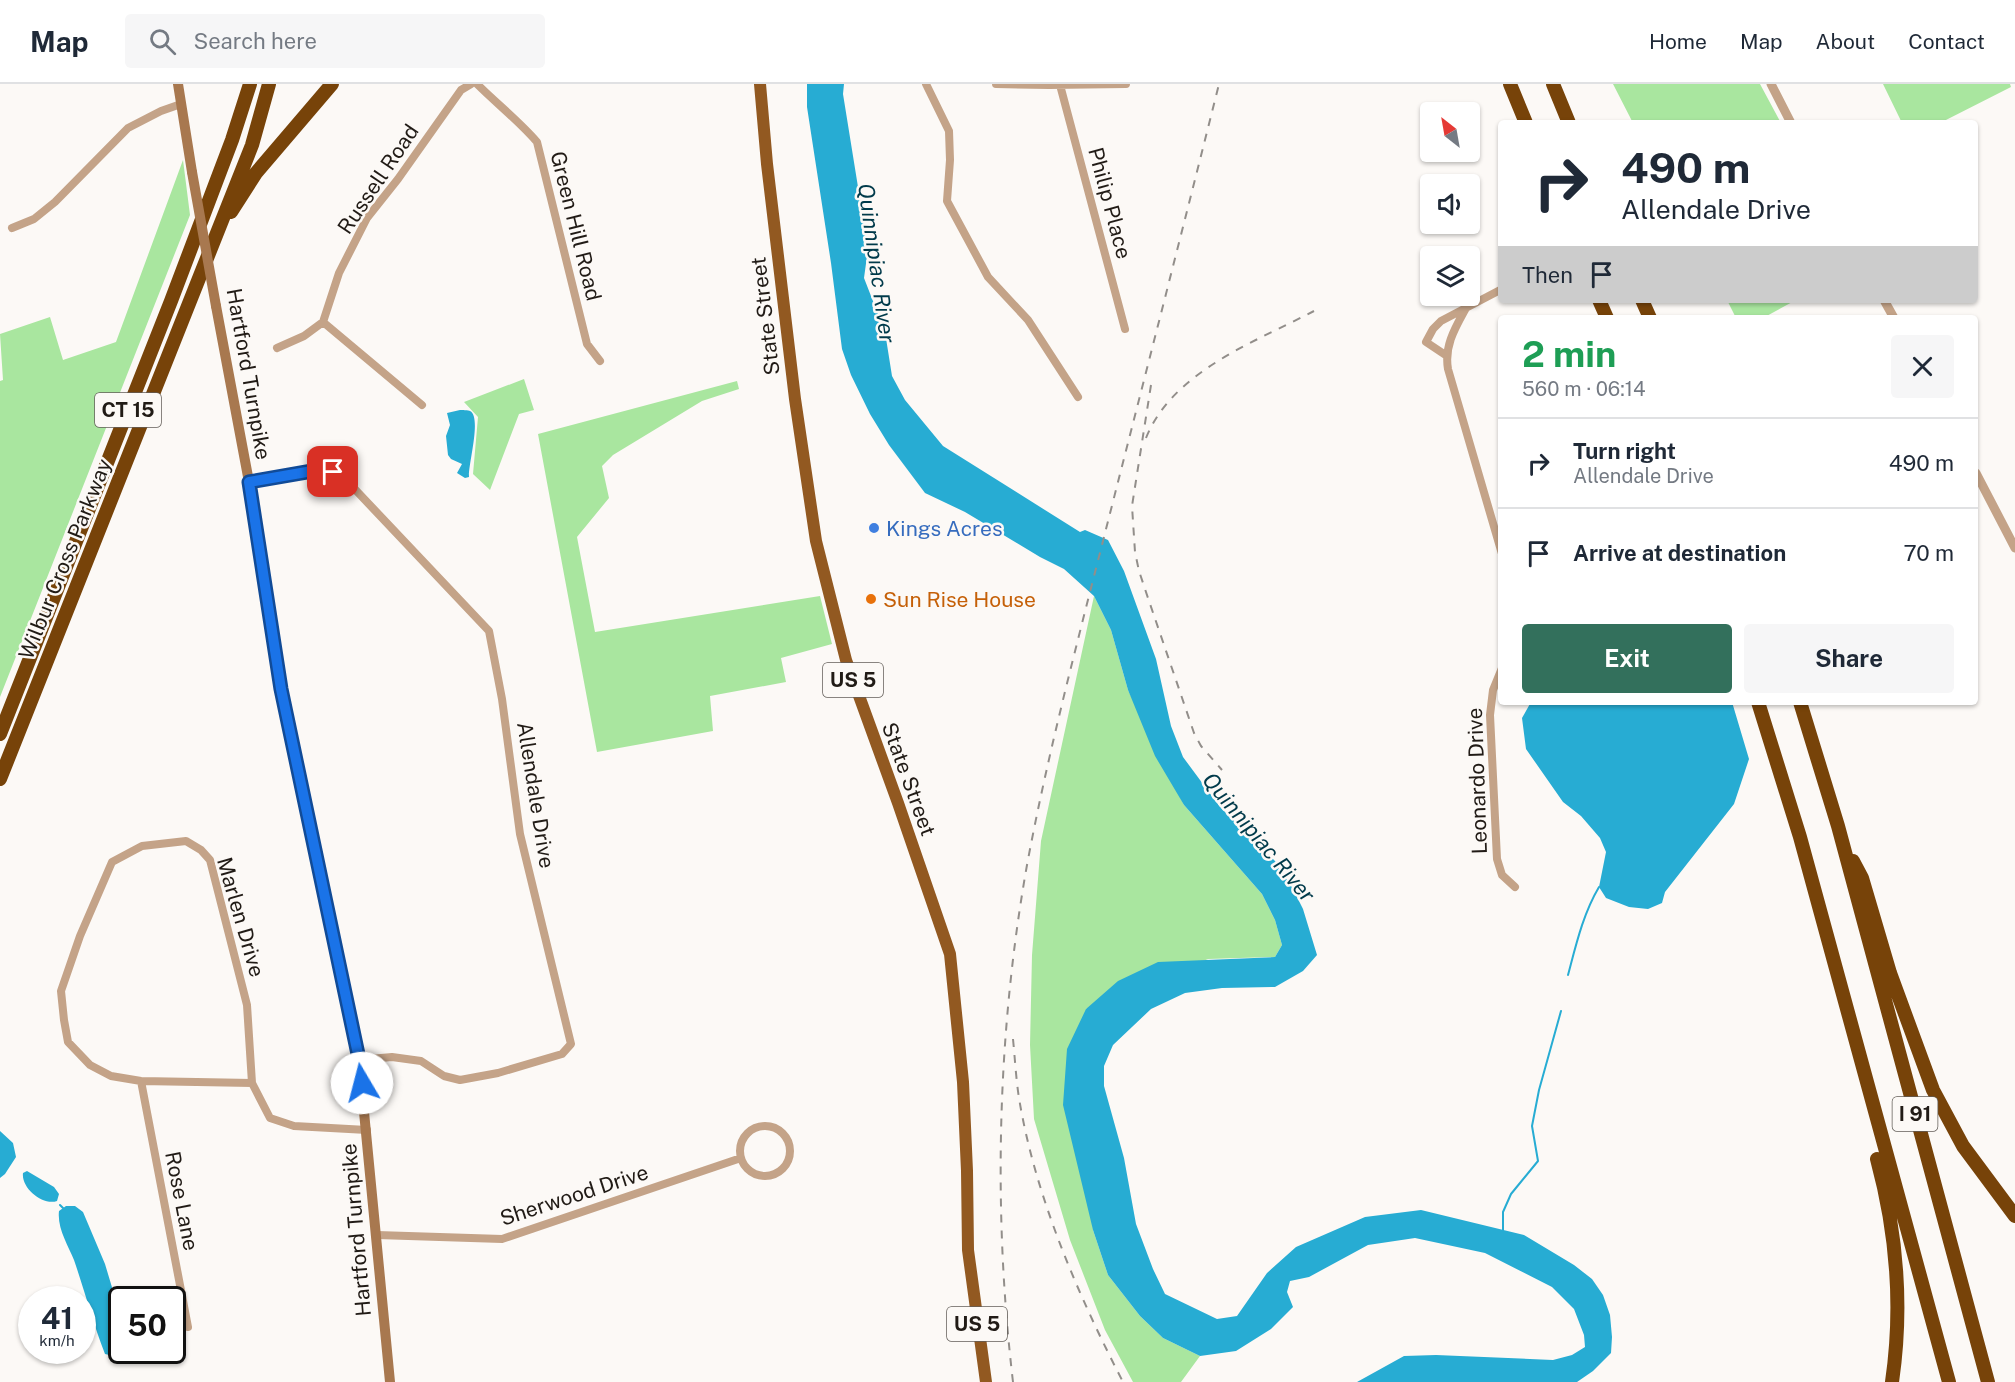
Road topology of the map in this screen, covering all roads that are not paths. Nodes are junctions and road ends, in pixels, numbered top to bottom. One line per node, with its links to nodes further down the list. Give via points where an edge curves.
1 (178, 84): 15 (main road, Hartford Turnpike)
2 (250, 84): 37 (highway, Wilbur Cross Parkway / CT 15, via 171,301)
3 (269, 84): 20 (highway, Wilbur Cross Parkway / CT 15, via 252,145)
4 (332, 84): 20 (highway, via 256,173)
5 (471, 84): 23 (street, Russell Road, via 461,90 368,218 339,273)
6 (477, 84): 27 (street, Green Hill Road, via 537,142 588,344)
7 (760, 84): 51 (main road, State Street / US 5, via 795,399 816,541 846,660 950,954 963,1082 968,1250)
8 (926, 84): 28 (street, via 949,131 947,201 988,277 1028,320)
9 (996, 84): 14 (street)
10 (1126, 84): 14 (street)
11 (1510, 84): 16 (highway)
12 (1553, 84): 17 (highway)
13 (1771, 84): 18 (street)
14 (1060, 85): 24 (street, Philip Place)
15 (182, 104): 19 (street, via 128,128 55,202 34,219); 31 (main road, Hartford Turnpike, bridge)
16 (1525, 120)
17 (1568, 120)
18 (1789, 120)
19 (12, 228)
20 (213, 239): 38 (highway, Wilbur Cross Parkway / CT 15)
21 (1498, 291): 22 (street)
22 (1466, 308): 26 (street, via 1451,337); 26 (street, via 1437,324 1426,342)
23 (323, 322): 25 (street); 29 (street)
24 (1125, 329)
25 (277, 348)
26 (1447, 356): 32 (street)
27 (600, 361)
28 (1078, 397)
29 (422, 405)
30 (1978, 477): 33 (street)
31 (249, 482): 41 (main road, Hartford Turnpike, via 281,689); 41 (street, Allendale Drive, via 318,470 333,472 349,483 489,631 520,834 571,1044 562,1054 460,1080 444,1076 421,1061 392,1057)
32 (1498, 540)
33 (2015, 548)
34 (1498, 678): 40 (street, Leonardo Drive, via 1490,715 1497,859 1502,875)
35 (1759, 705): 44 (highway, I 91, via 1800,837)
36 (1801, 705): 39 (highway, I 91)
37 (0, 734)
38 (0, 779)
39 (1843, 845): 47 (highway, via 1862,878 1890,973 1933,1090 1963,1146); 54 (highway, I 91)
40 (1515, 887)
41 (359, 1059): 45 (main road, Hartford Turnpike)
42 (141, 1081): 43 (street, Marlen Drive); 43 (street, Marlen Drive, via 111,1076 90,1065 68,1042 60,991 112,862 142,846 186,841 210,860 247,1005); 49 (street, Rose Lane)
43 (252, 1083): 45 (street, Marlen Drive, via 270,1118 294,1126)
44 (1876, 1119): 52 (highway, via 1875,1150 1891,1220 1897,1272); 53 (highway, I 91)
45 (367, 1130): 48 (main road, Hartford Turnpike)
46 (741, 1158): 46 (street, via 745,1166 760,1175 777,1173 788,1160 789,1143 773,1127 758,1127 742,1143); 48 (street, Sherwood Drive, via 502,1239)
47 (2015, 1216)
48 (377, 1235): 50 (main road, Hartford Turnpike)
49 (188, 1327)
50 (390, 1382)
51 (986, 1382)
52 (1892, 1382)
53 (1949, 1382)
54 (1988, 1382)

